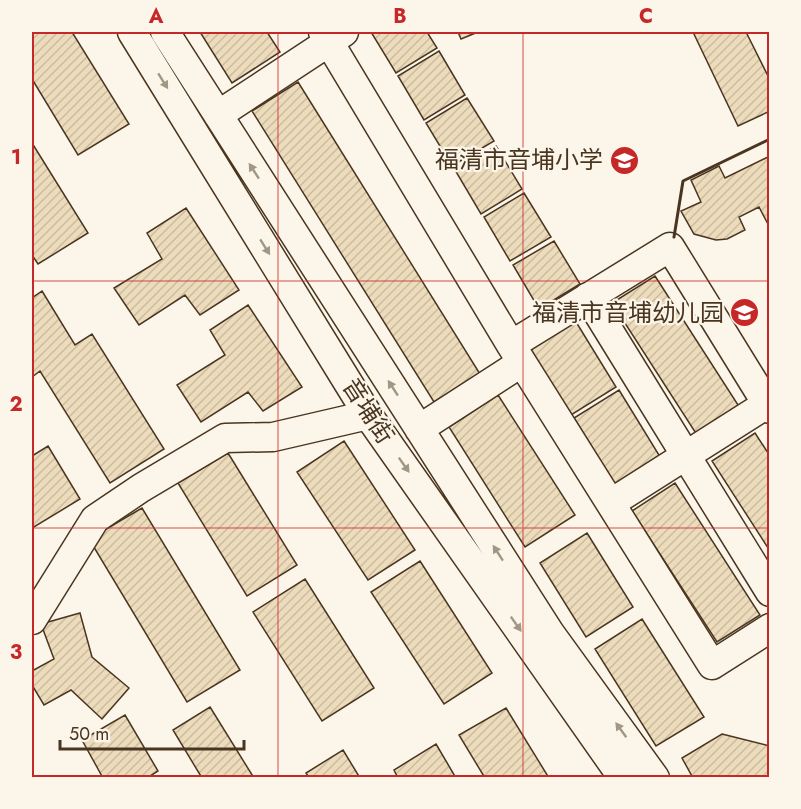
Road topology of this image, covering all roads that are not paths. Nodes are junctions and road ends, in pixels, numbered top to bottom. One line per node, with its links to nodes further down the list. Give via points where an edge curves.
1 (132, 32): 8 (street, 音埔街, one-way to 8)
2 (165, 32): 4 (street, 音埔街)
3 (332, 35): 4 (street); 6 (street)
4 (218, 115): 9 (street, 音埔街, one-way to 4)
5 (588, 297): 6 (street); 7 (street, via 670,247); 10 (street)
6 (516, 354): 9 (street); 11 (street)
7 (768, 405): 10 (street)
8 (368, 415): 13 (street, via 273,436 225,438 141,488 95,519); 15 (street, 音埔街, one-way to 15)
9 (419, 429): 16 (street, 音埔街, one-way to 9, via 550,633)
10 (686, 455): 11 (street); 12 (street)
11 (611, 503): 14 (street, via 712,665)
12 (770, 592)
13 (32, 620)
14 (770, 628)
15 (623, 777)
16 (655, 777)

